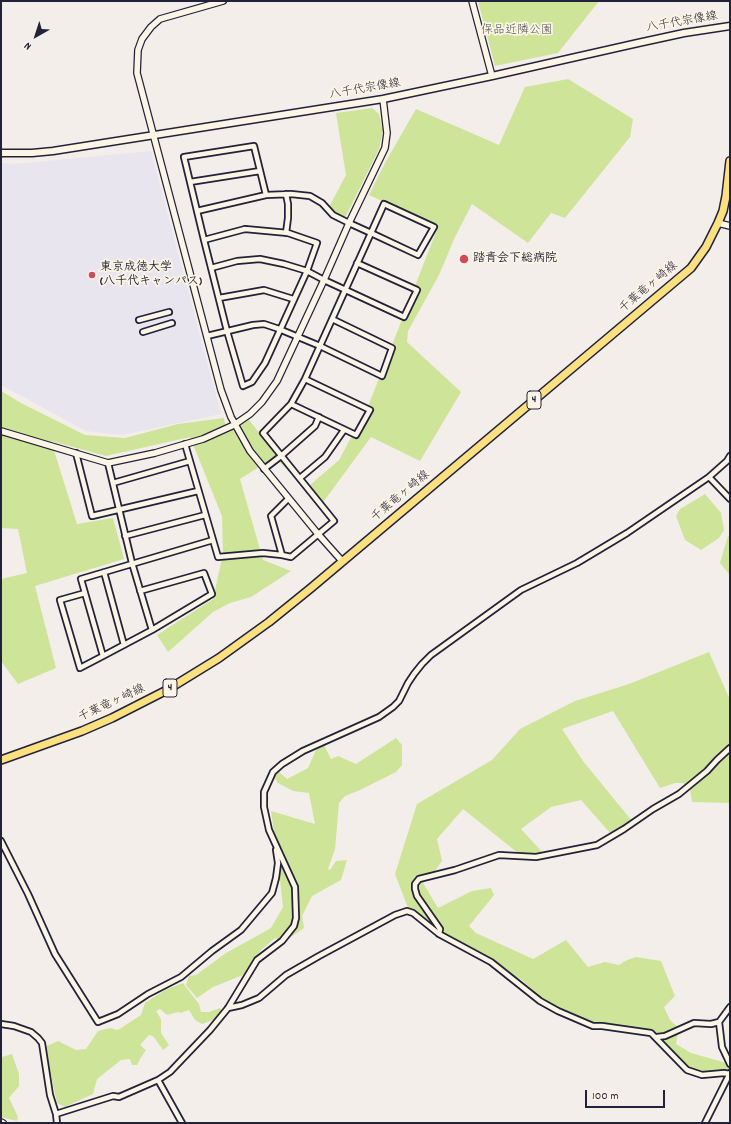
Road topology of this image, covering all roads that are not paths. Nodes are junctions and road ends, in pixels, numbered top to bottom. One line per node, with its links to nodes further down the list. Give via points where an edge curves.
1 (223, 1): 6 (street, via 160,19 142,39 138,50 137,73)
2 (472, 1): 4 (street)
3 (730, 26): 4 (main road, 八千代宗像線, via 684,33)
4 (492, 76): 5 (main road, 八千代宗像線)
5 (383, 99): 6 (main road, 八千代宗像線); 14 (street, via 387,133 385,148)
6 (153, 135): 7 (main road, 八千代宗像線, via 53,151); 34 (street)
7 (1, 153)
8 (730, 161): 15 (main road, 千葉竜ヶ崎線 / 4, via 726,196)
9 (260, 171): 10 (street); 10 (street, via 254,146 184,156); 12 (street)
10 (190, 182): 13 (street)
11 (286, 194): 12 (street); 14 (street, via 310,196); 17 (street)
12 (266, 195): 13 (street)
13 (197, 211): 19 (street)
14 (348, 223): 18 (street); 23 (street)
15 (718, 223): 16 (street); 62 (main road, 千葉竜ヶ崎線 / 4, via 706,247 691,268)
16 (730, 226)
17 (286, 233): 19 (street, via 245,229); 22 (street, via 317,243)
18 (371, 233): 18 (street, via 418,255 434,227 384,204); 20 (street)
19 (204, 240): 21 (street)
20 (357, 263): 24 (street); 24 (street, via 417,290 404,317)
21 (211, 268): 22 (street, via 237,261 260,259); 25 (street)
22 (307, 271): 23 (street); 26 (street)
23 (324, 280): 24 (street); 35 (street)
24 (345, 290): 28 (street)
25 (219, 298): 26 (street, via 264,290); 32 (street)
26 (293, 299): 31 (street)
27 (169, 312): 29 (street)
28 (332, 319): 36 (street); 36 (street, via 392,348 382,376)
29 (139, 320)
30 (172, 323): 33 (street)
31 (279, 328): 32 (street, via 264,324); 32 (street, via 264,363 252,382 243,386); 35 (street)
32 (227, 331): 34 (street)
33 (142, 332)
34 (207, 336): 40 (street)
35 (297, 336): 36 (street); 40 (street, via 271,390 250,414)
36 (320, 346): 37 (street)
37 (305, 378): 38 (street); 41 (street, via 370,410 356,435)
38 (291, 404): 39 (street); 45 (street, via 263,433)
39 (319, 417): 41 (street); 45 (street, via 315,426)
40 (234, 425): 43 (street); 49 (street)
41 (344, 430): 51 (street, via 326,457)
42 (1, 431): 44 (street)
43 (184, 444): 47 (street); 48 (street)
44 (76, 453): 48 (street); 56 (street, via 92,516)
45 (281, 456): 49 (street); 51 (street)
46 (729, 459): 50 (street)
47 (190, 462): 52 (street); 53 (street)
48 (108, 463): 52 (street)
49 (264, 469): 54 (street)
50 (709, 477): 55 (street); 73 (street, via 627,533 577,563 521,590 431,655 414,674 400,701 379,717 303,751 282,764 273,772 264,792 264,807)
51 (300, 478): 58 (street, via 334,521)
52 (113, 483): 56 (street)
53 (198, 491): 56 (street); 57 (street)
54 (288, 499): 58 (street); 61 (street, via 271,516)
55 (730, 499)
56 (119, 509): 59 (street)
57 (205, 515): 59 (street); 60 (street)
58 (318, 534): 61 (street, via 292,557); 62 (street)
59 (125, 536): 63 (street)
60 (213, 540): 61 (street, via 218,557 264,553); 63 (street)
61 (282, 555)
62 (342, 561): 71 (main road, 千葉竜ヶ崎線 / 4, via 269,622 183,680 88,728)
63 (132, 563): 64 (street); 65 (street)
64 (104, 572): 66 (street, via 81,579); 68 (street)
65 (140, 590): 67 (street); 67 (street, via 204,573 212,594)
66 (86, 593): 69 (street); 69 (street, via 60,600 80,668)
67 (152, 630): 68 (street)
68 (124, 645): 69 (street)
69 (103, 656)
70 (730, 748): 74 (street, via 679,794 597,845 536,857 499,855 419,879 415,884 417,896 440,929)
71 (1, 760)
72 (1, 841): 73 (street, via 55,954 98,1022 118,1014 148,994 181,977 212,950 241,930 272,893 278,862)
73 (275, 844): 76 (street, via 295,887 294,926 282,940 257,960)
74 (439, 934): 76 (street, via 412,913 402,912 286,975 259,998); 79 (street, via 490,962 540,1001 570,1017 593,1026 650,1033)
75 (730, 1006): 77 (street)
76 (228, 1008): 82 (street, via 188,1054)
77 (719, 1022): 79 (street, via 694,1023); 80 (street, via 722,1047)
78 (1, 1024): 83 (street, via 24,1028 42,1043 50,1095)
79 (657, 1037): 81 (street, via 687,1070 702,1075)
80 (730, 1064)
81 (730, 1074): 86 (street)
82 (158, 1080): 83 (street, via 119,1097 113,1096); 85 (street)
83 (56, 1114): 84 (street)
84 (57, 1123)
85 (182, 1123)
86 (705, 1123)

